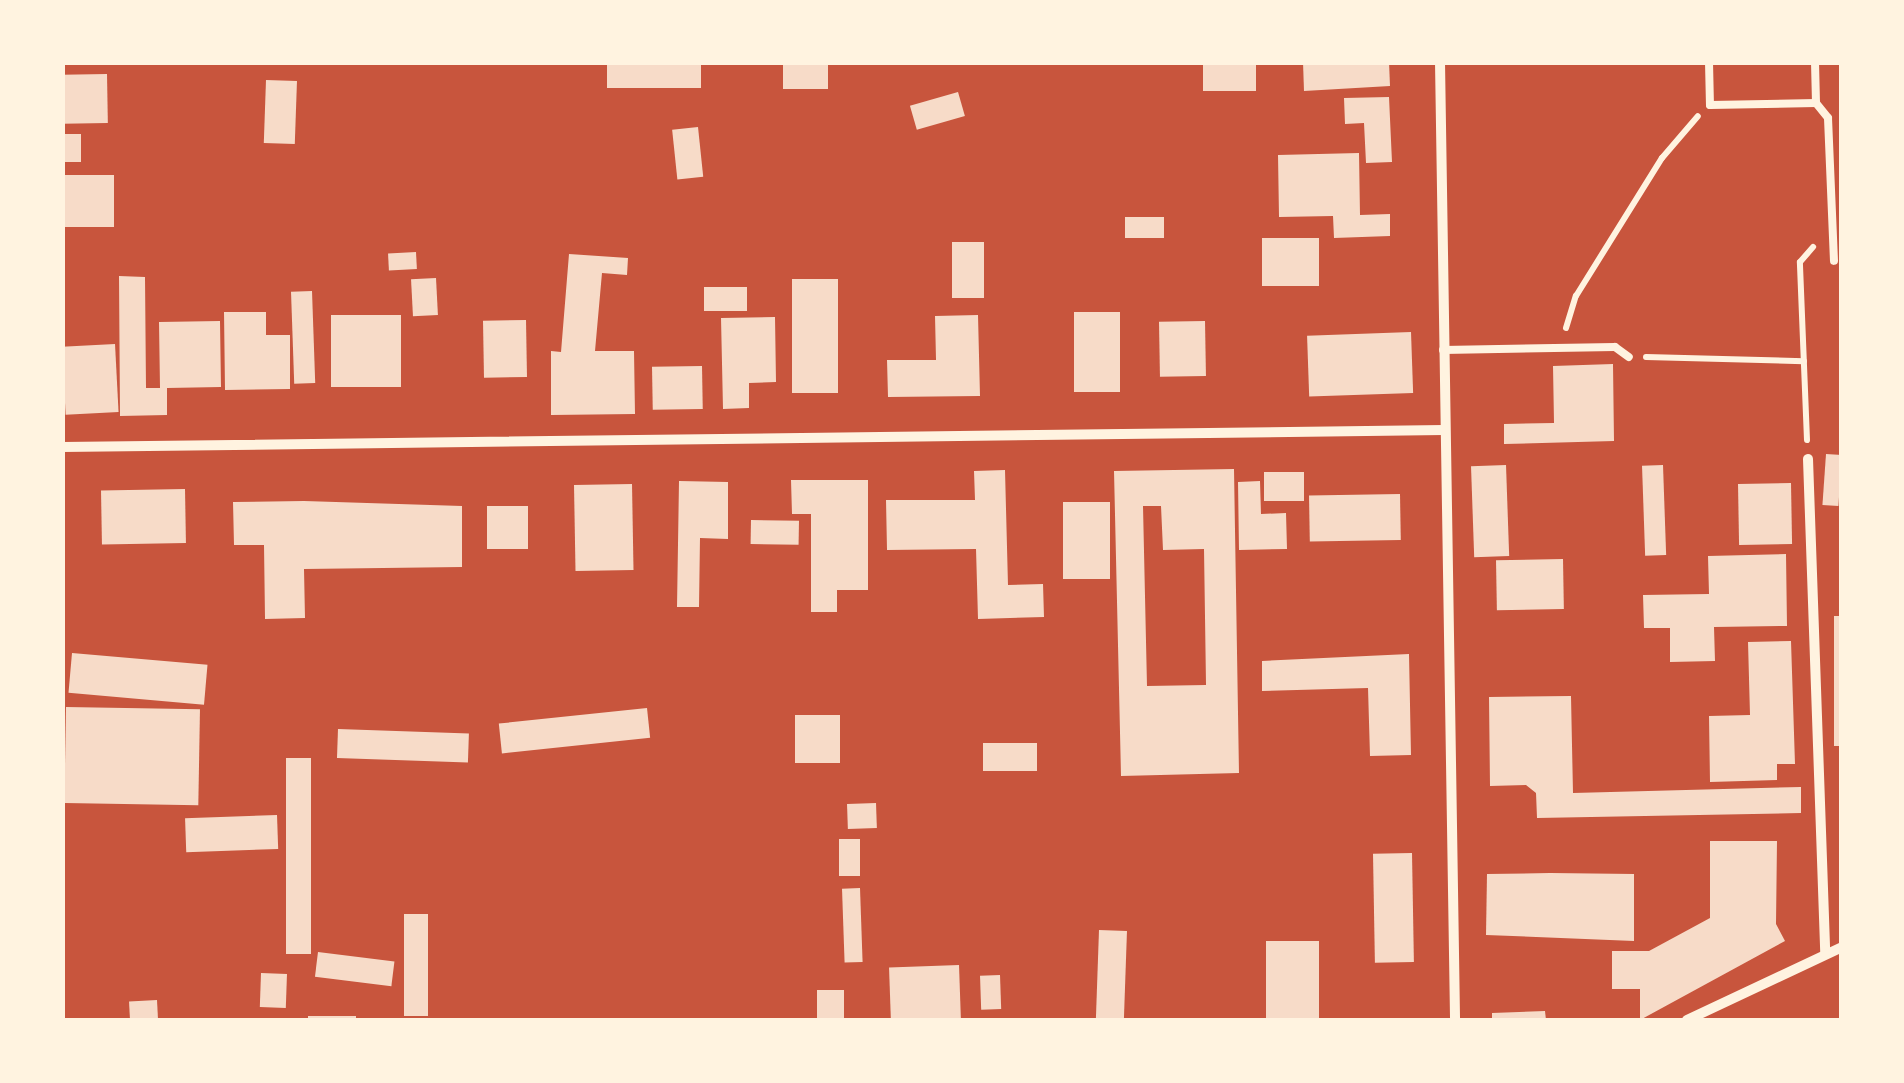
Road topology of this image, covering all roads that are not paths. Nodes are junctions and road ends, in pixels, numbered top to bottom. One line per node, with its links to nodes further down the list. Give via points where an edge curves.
1 (1440, 62): 6 (street)
2 (1709, 62): 4 (lane, via 1710,104)
3 (1815, 62): 4 (lane)
4 (1816, 103): 5 (lane, via 1828,118)
5 (1834, 261)
6 (1443, 350): 7 (lane, via 1614,346); 8 (street)
7 (1629, 356)
8 (1444, 430): 9 (street); 13 (street)
9 (62, 447)
10 (1808, 459): 12 (street)
11 (1842, 947): 12 (street)
12 (1826, 952): 14 (street)
13 (1455, 1020)
14 (1687, 1020)

